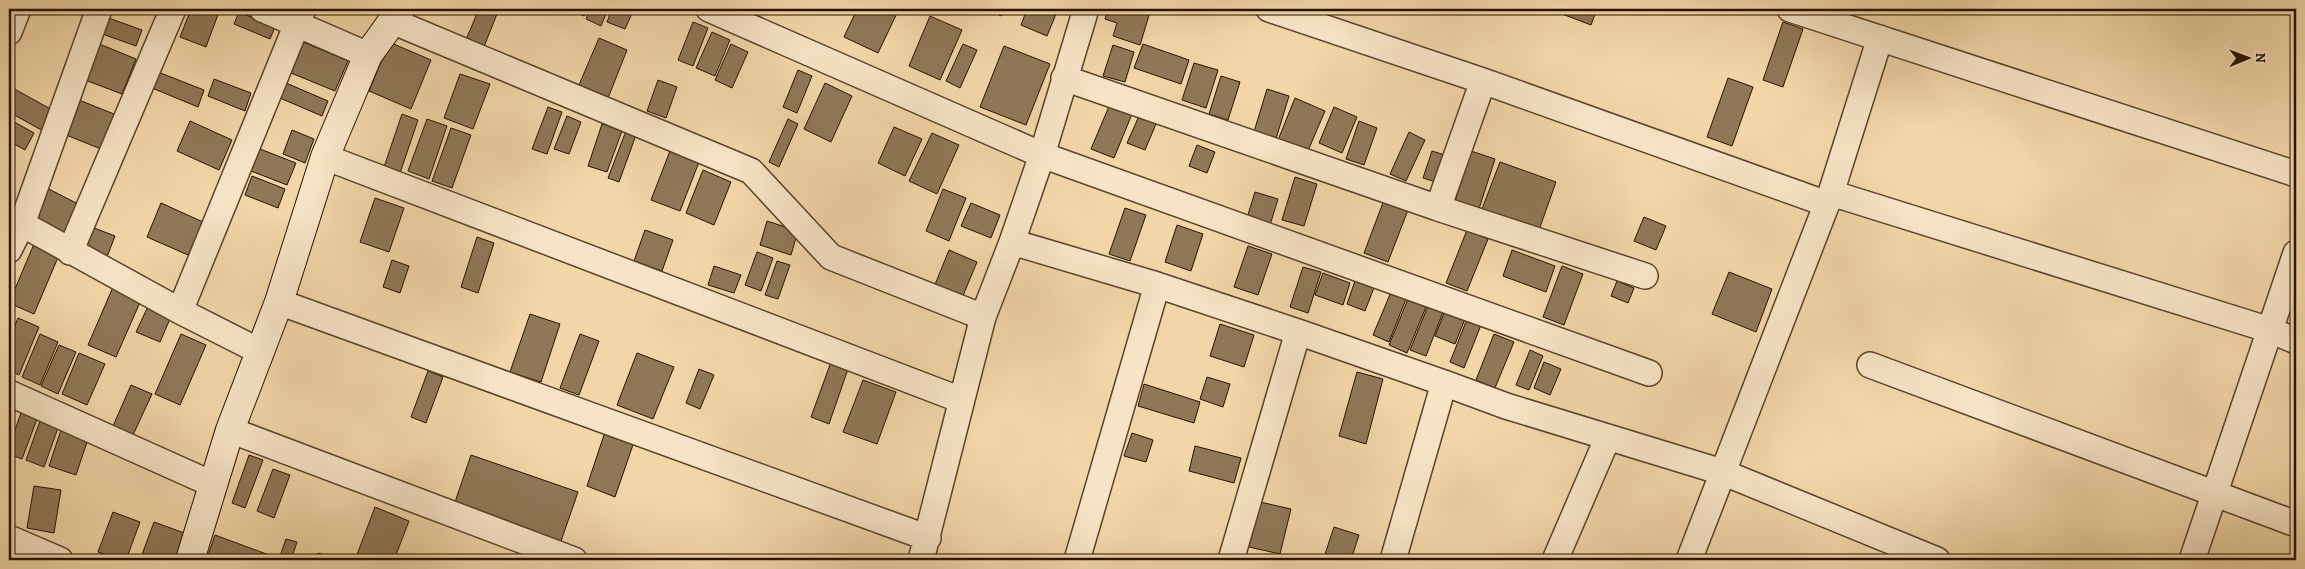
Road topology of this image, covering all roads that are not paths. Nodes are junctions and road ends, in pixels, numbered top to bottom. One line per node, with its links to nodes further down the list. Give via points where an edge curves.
1 (18, 9): 11 (street)
2 (99, 9): 21 (street)
3 (173, 9): 24 (street)
4 (262, 9): 10 (street)
5 (709, 9): 16 (street)
6 (1086, 9): 14 (street)
7 (1269, 9): 15 (street)
8 (1790, 9): 12 (street)
9 (396, 15): 13 (street); 30 (street, via 751,171 831,257)
10 (300, 17): 13 (street); 29 (street)
11 (9, 32)
12 (1880, 38): 18 (street); 19 (street)
13 (368, 54): 17 (street)
14 (1064, 78): 16 (street); 20 (street)
15 (1483, 81): 19 (street); 20 (street)
16 (1042, 155): 22 (street); 36 (street)
17 (324, 157): 28 (street); 39 (street)
18 (2296, 174)
19 (1829, 198): 31 (street); 42 (street)
20 (1438, 208): 26 (street)
21 (22, 224): 23 (street); 24 (street)
22 (1012, 242): 27 (street); 30 (street)
23 (9, 250)
24 (70, 252): 29 (street)
25 (2296, 253): 31 (street)
26 (1644, 276)
27 (1157, 285): 32 (street); 51 (street)
28 (279, 302): 34 (street); 47 (street)
29 (180, 311): 34 (street)
30 (983, 317): 39 (street)
31 (2270, 330): 33 (street); 44 (street)
32 (1298, 332): 37 (street); 52 (street)
33 (2296, 341)
34 (261, 352): 40 (street)
35 (1870, 365): 44 (street)
36 (1649, 373)
37 (1444, 383): 41 (street); 53 (street)
38 (9, 393): 43 (street)
39 (961, 400): 47 (street)
40 (230, 430): 43 (street); 50 (street)
41 (1608, 437): 42 (street); 54 (street)
42 (1722, 472): 55 (street); 56 (street)
43 (212, 484): 49 (street)
44 (2215, 494): 45 (street); 57 (street)
45 (2296, 524)
46 (9, 538): 48 (street)
47 (925, 549)
48 (60, 560)
49 (190, 560)
50 (574, 560)
51 (1077, 560)
52 (1230, 560)
53 (1393, 560)
54 (1555, 560)
55 (1688, 560)
56 (1937, 560)
57 (2192, 560)

